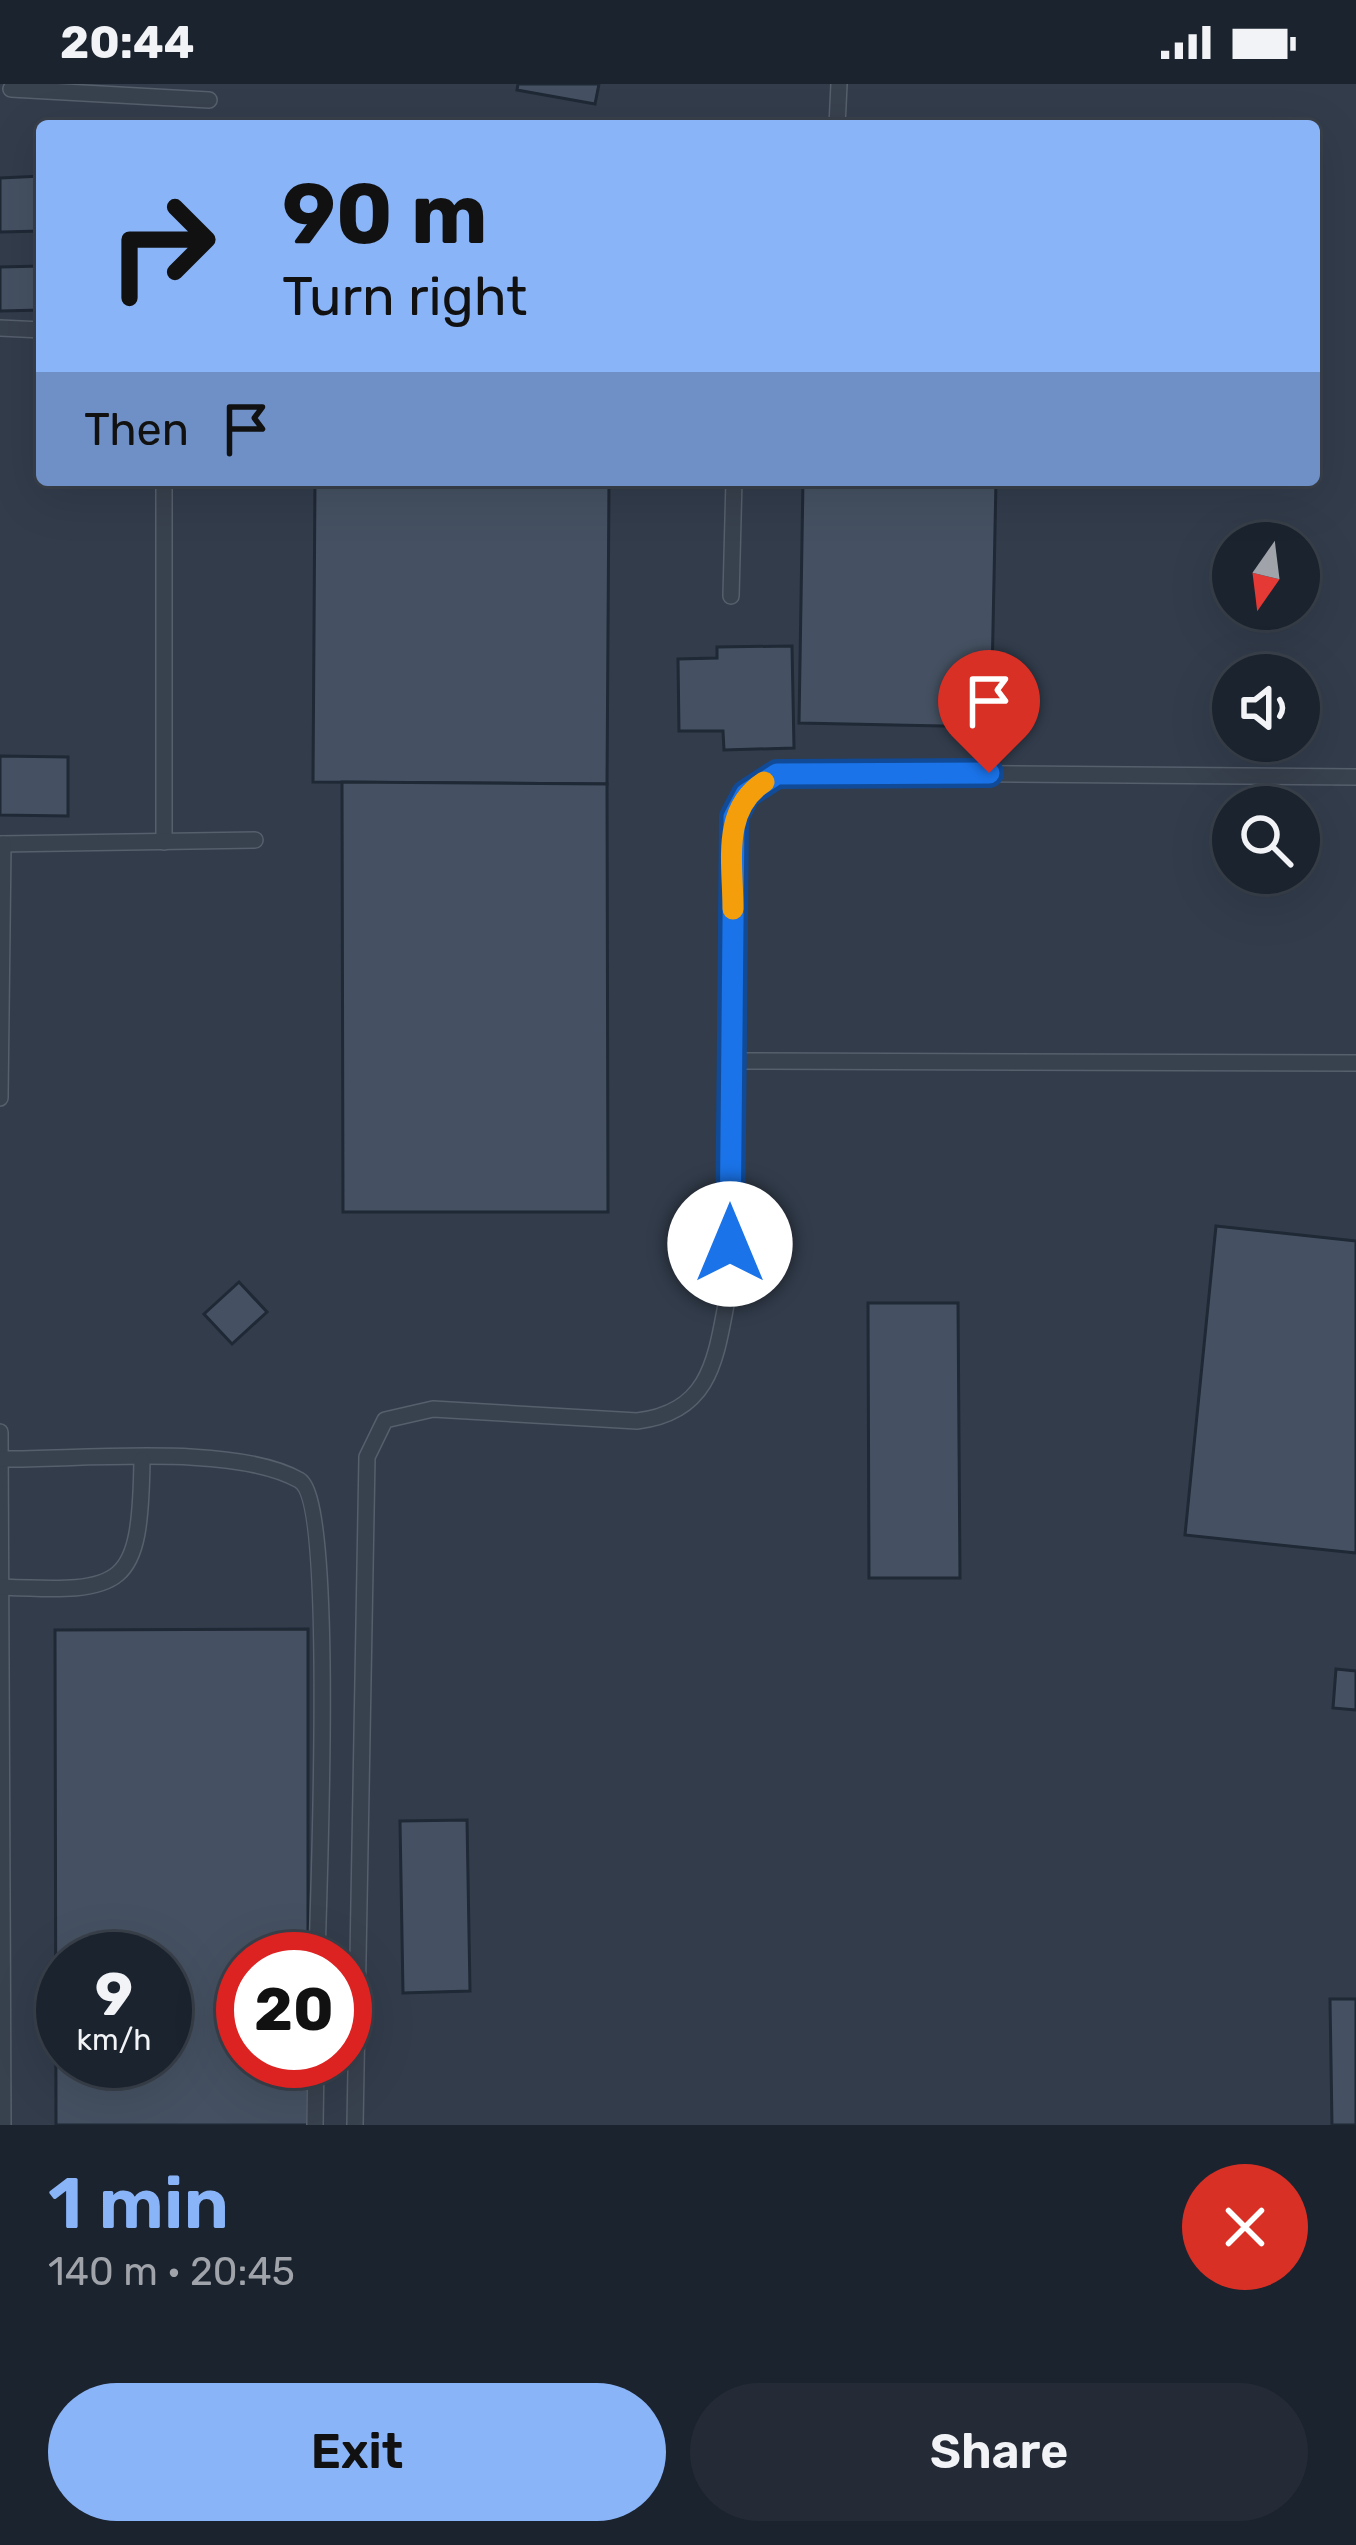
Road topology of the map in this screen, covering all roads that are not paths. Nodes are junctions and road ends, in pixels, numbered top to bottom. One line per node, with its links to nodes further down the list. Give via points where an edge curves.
1 (201, 84): 3 (lane, via 209,100)
2 (839, 84): 4 (lane)
3 (7, 87)
4 (837, 120)
5 (0, 328): 6 (lane)
6 (36, 330)
7 (164, 486): 12 (lane)
8 (734, 486): 9 (lane)
9 (730, 596)
10 (1356, 777): 14 (lane, via 777,774 746,794 734,817)
11 (255, 840): 12 (lane)
12 (164, 842): 13 (lane)
13 (2, 844): 16 (lane)
14 (731, 1061): 15 (lane); 25 (lane, via 729,1289 716,1358 696,1398 665,1418 637,1421 433,1409 385,1420 367,1457)
15 (1356, 1063)
16 (0, 1098)
17 (0, 1432): 18 (lane)
18 (0, 1460): 19 (lane); 20 (lane)
19 (142, 1460): 20 (lane, via 133,1559 109,1583 82,1591); 21 (lane, via 250,1460 304,1482 314,1498 322,1602)
20 (2, 1587): 23 (lane)
21 (317, 1932)
22 (316, 2088): 24 (lane)
23 (3, 2125)
24 (315, 2125)
25 (355, 2125)

